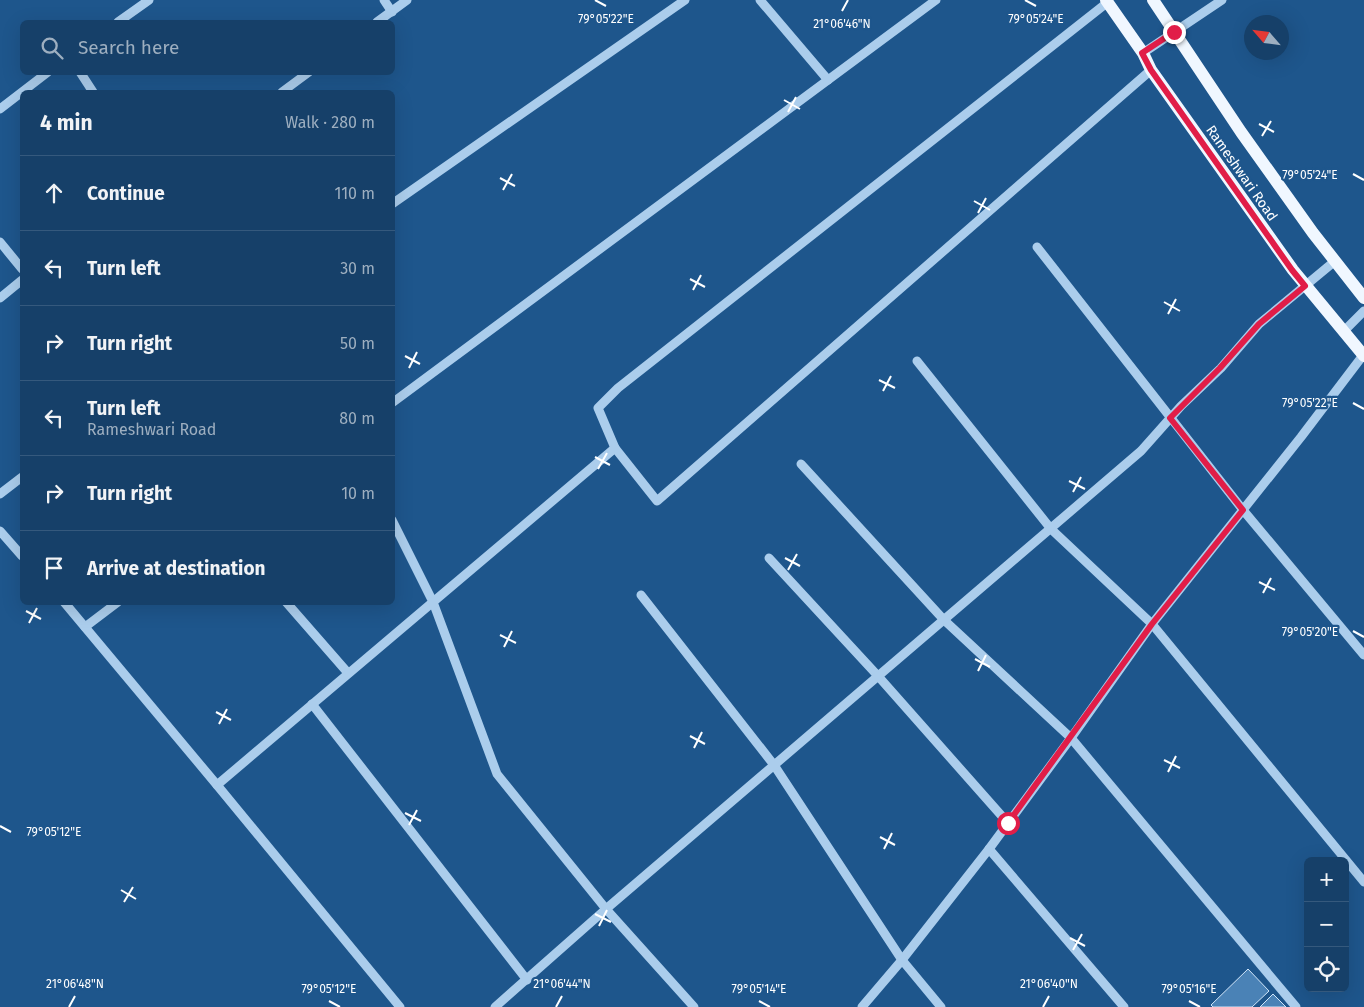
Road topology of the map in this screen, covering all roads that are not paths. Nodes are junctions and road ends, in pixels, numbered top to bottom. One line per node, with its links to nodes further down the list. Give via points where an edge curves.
1 (149, 0): 11 (street)
2 (384, 0): 10 (street)
3 (407, 0): 10 (street)
4 (685, 0): 25 (street)
5 (760, 0): 19 (street)
6 (936, 0): 19 (street)
7 (1153, 0): 13 (main road)
8 (1222, 0): 13 (street)
9 (1107, 1): 14 (main road, Rameshwari Road); 40 (street, via 618,388 598,408)
10 (392, 12): 12 (street)
11 (121, 20)
12 (380, 20)
13 (1174, 32): 14 (street); 28 (main road, via 1241,132)
14 (1142, 53): 15 (main road, Rameshwari Road)
15 (1151, 70): 31 (main road, Rameshwari Road); 40 (street, via 657,501)
16 (44, 75): 20 (street)
17 (82, 75): 21 (street)
18 (305, 75): 22 (street)
19 (828, 80): 38 (street)
20 (24, 90)
21 (91, 90)
22 (285, 90)
23 (20, 93): 24 (street)
24 (0, 108)
25 (395, 202)
26 (0, 242): 29 (street)
27 (1037, 247): 39 (street)
28 (1335, 261): 31 (street); 33 (main road)
29 (20, 267)
30 (20, 282): 32 (street)
31 (1305, 286): 35 (main road, Rameshwari Road); 39 (street, via 1259,324)
32 (0, 298)
33 (1364, 298)
34 (1364, 311): 35 (street)
35 (1343, 332): 36 (main road, Rameshwari Road)
36 (1364, 355): 44 (street)
37 (917, 361): 46 (street)
38 (395, 401)
39 (1170, 418): 44 (street); 46 (street, via 1141,451)
40 (615, 448): 51 (street)
41 (801, 464): 55 (street)
42 (20, 479): 43 (street)
43 (0, 494)
44 (1243, 510): 56 (street); 58 (street)
45 (395, 526): 51 (street)
46 (1050, 528): 55 (street); 56 (street)
47 (0, 531): 48 (street)
48 (20, 554)
49 (769, 558): 60 (street)
50 (641, 595): 63 (street)
51 (433, 602): 59 (street); 68 (street, via 497,774)
52 (67, 605): 57 (street)
53 (114, 605): 57 (street)
54 (289, 605): 59 (street)
55 (944, 620): 60 (street); 62 (street)
56 (1152, 624): 62 (street); 67 (street)
57 (85, 627): 64 (street)
58 (1364, 655)
59 (348, 674): 61 (street)
60 (878, 676): 63 (street); 65 (street)
61 (312, 704): 64 (street); 70 (street)
62 (1071, 738): 65 (street); 77 (street)
63 (774, 765): 68 (street); 69 (street)
64 (217, 785): 71 (street)
65 (1008, 823): 66 (street)
66 (989, 849): 69 (street); 76 (street)
67 (1364, 882)
68 (606, 909): 70 (street); 73 (street)
69 (902, 960): 74 (street); 75 (street)
70 (527, 980): 72 (street)
71 (400, 1007)
72 (495, 1007)
73 (694, 1007)
74 (862, 1007)
75 (941, 1007)
76 (1124, 1007)
77 (1296, 1007)

